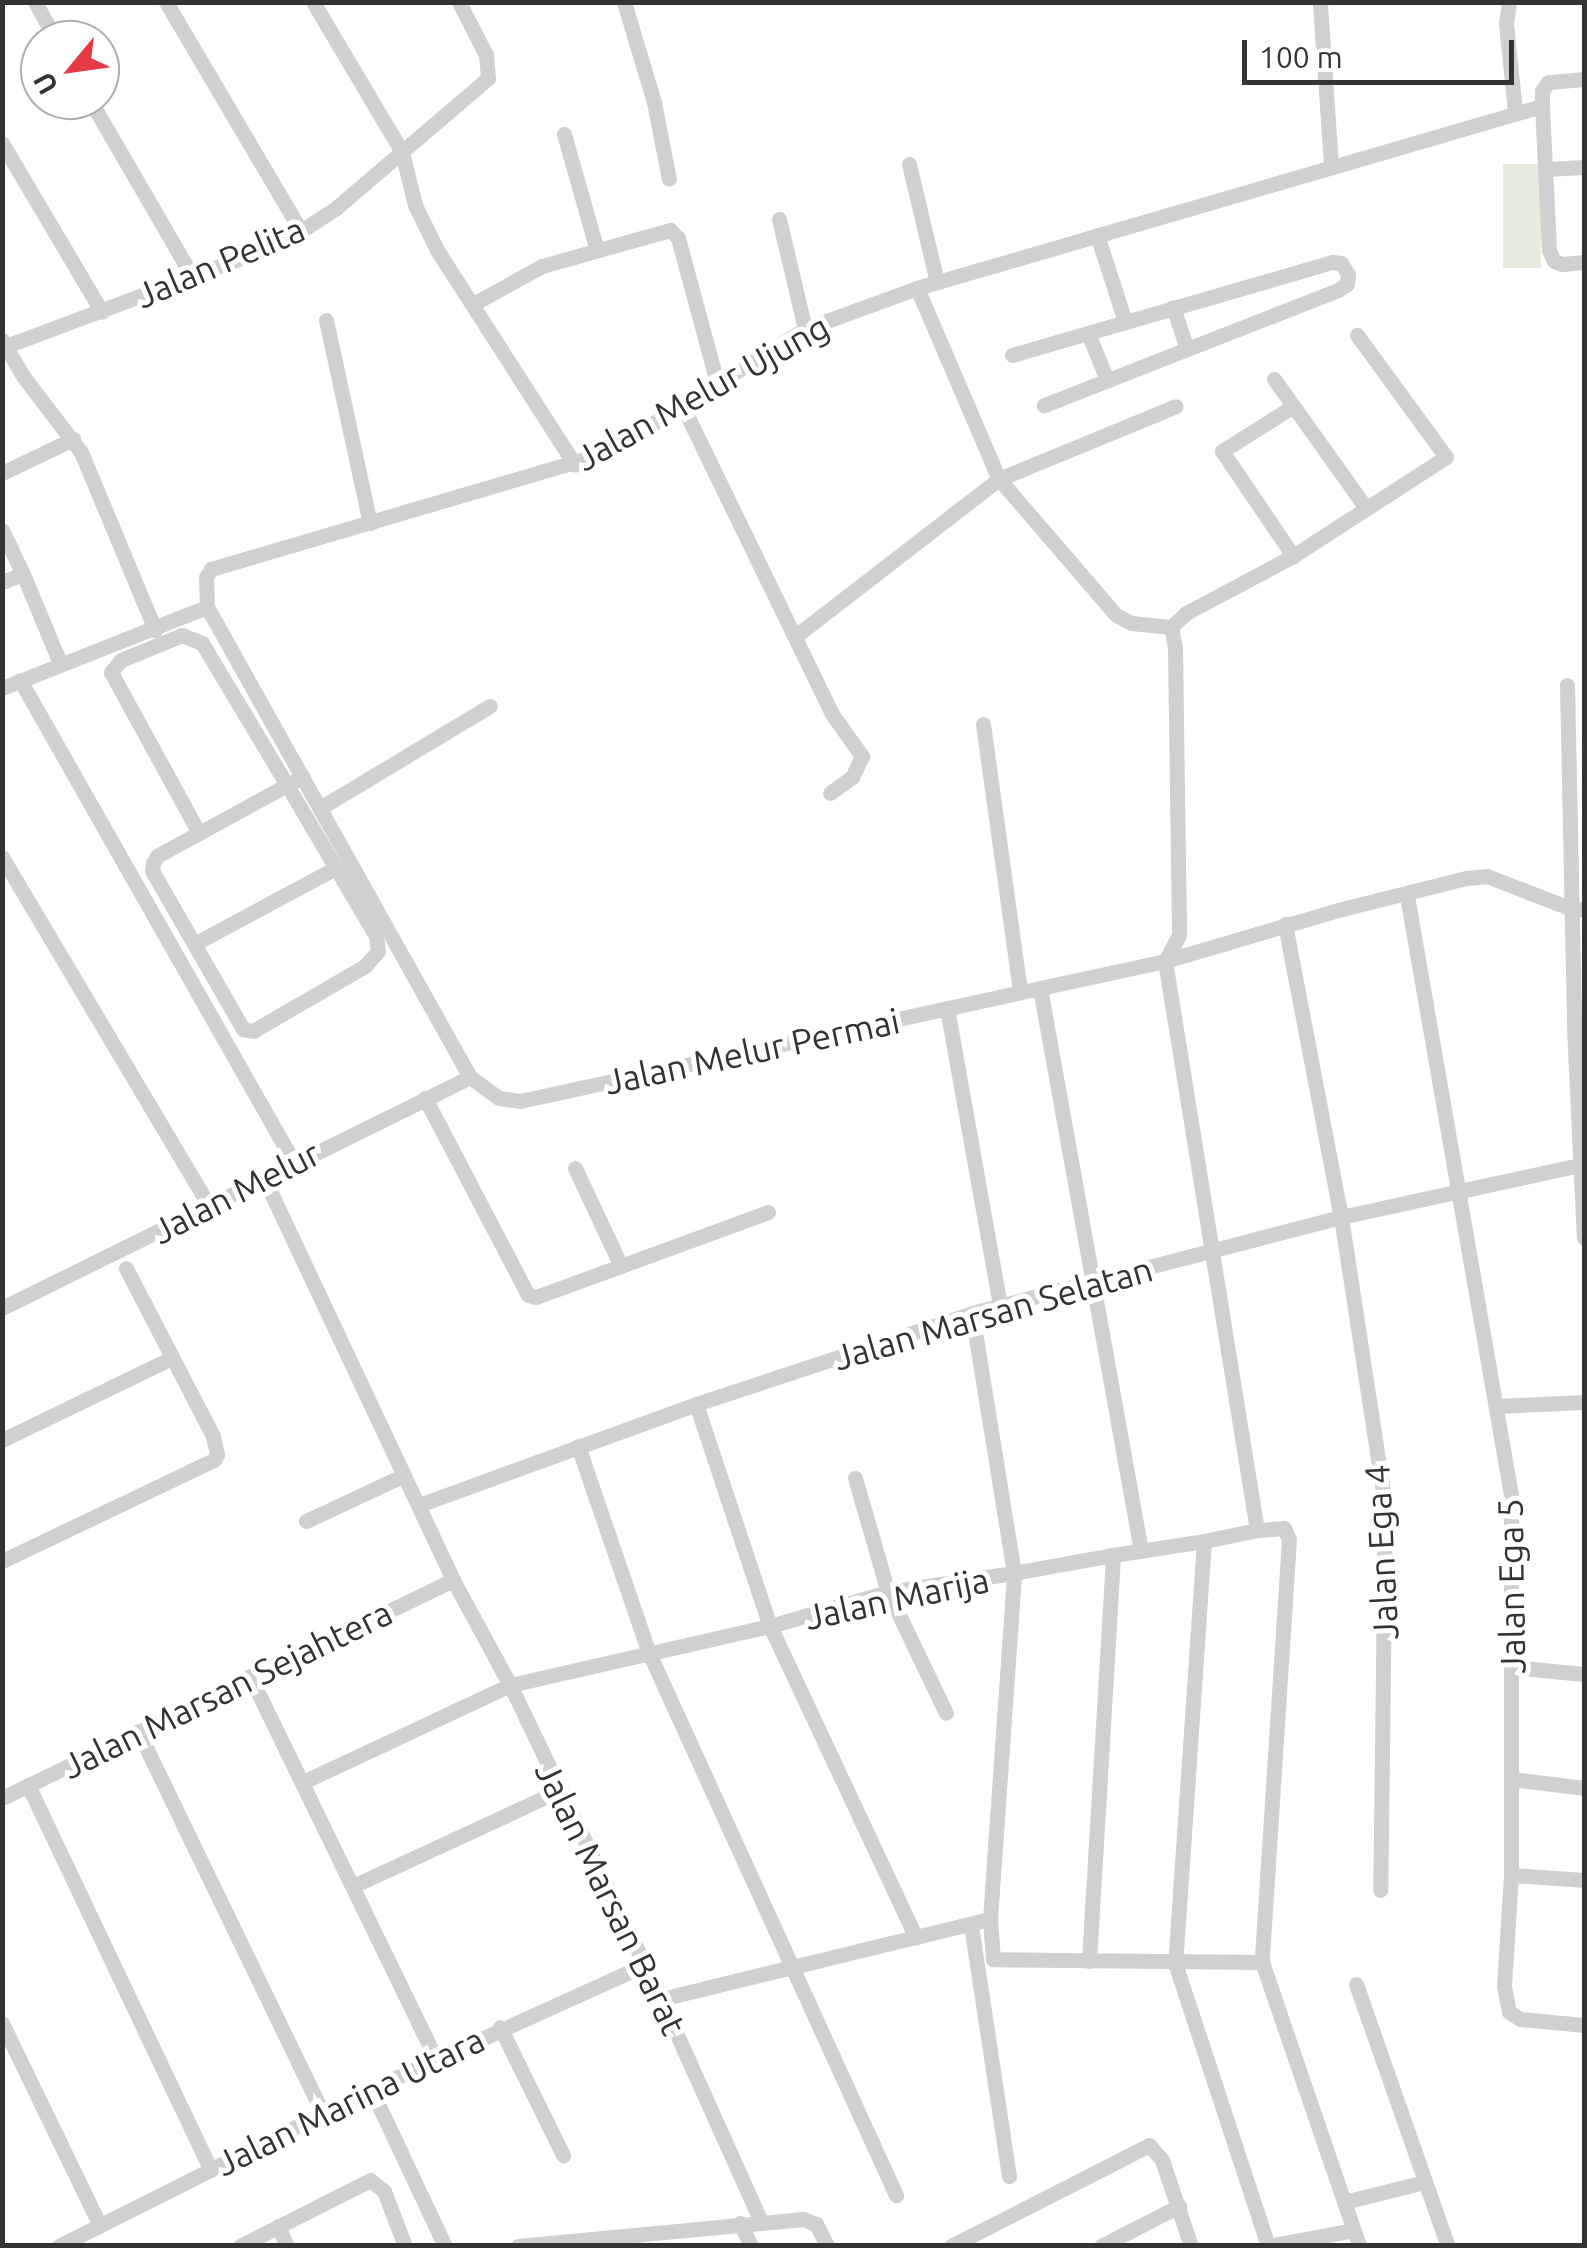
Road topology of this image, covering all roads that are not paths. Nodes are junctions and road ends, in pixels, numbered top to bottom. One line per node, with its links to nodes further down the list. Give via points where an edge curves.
1 (166, 2): 20 (street)
2 (313, 2): 13 (street)
3 (624, 2): 18 (street)
4 (1509, 2): 9 (street)
5 (1320, 4): 15 (street)
6 (463, 5): 13 (street, Jalan Pelita, via 486,55 488,78)
7 (1584, 79): 8 (street, via 1548,82)
8 (1542, 106): 9 (street, Jalan Melur Ujung); 17 (street)
9 (1514, 111): 15 (street, Jalan Melur Ujung)
10 (102, 120): 24 (street)
11 (564, 134): 22 (street)
12 (2, 143): 29 (street)
13 (402, 152): 20 (street, Jalan Pelita); 27 (street, via 422,224)
14 (909, 164): 25 (street)
15 (1332, 166): 21 (street, Jalan Melur Ujung)
16 (1584, 168): 17 (street)
17 (1548, 169): 23 (street, via 1548,250 1562,264)
18 (669, 179)
19 (779, 219): 32 (street)
20 (301, 231): 24 (street, Jalan Pelita)
21 (1097, 235): 25 (street, Jalan Melur Ujung); 31 (street)
22 (596, 247): 27 (street, via 542,266); 40 (street, via 664,229 674,233)
23 (1584, 262)
24 (192, 276): 29 (street, Jalan Pelita)
25 (937, 282): 26 (street, Jalan Melur Ujung)
26 (916, 288): 32 (street, Jalan Melur Ujung); 48 (street)
27 (474, 304): 46 (street)
28 (1173, 307): 31 (street); 36 (street); 36 (street, via 1332,262 1342,263 1348,274 1338,290)
29 (102, 312): 35 (street, Jalan Pelita)
30 (326, 320): 50 (street)
31 (1124, 321): 33 (street)
32 (805, 329): 40 (street, Jalan Melur Ujung)
33 (1088, 333): 37 (street); 39 (street)
34 (1357, 335): 49 (street, via 1446,457)
35 (4, 343): 45 (street)
36 (1187, 348): 39 (street)
37 (1012, 354)
38 (1274, 379): 43 (street)
39 (1107, 380): 41 (street)
40 (718, 386): 44 (street, Jalan Melur Ujung)
41 (1044, 405)
42 (1176, 406): 48 (street)
43 (1292, 406): 49 (street); 52 (street, via 1222,451)
44 (683, 407): 46 (street, Jalan Melur Ujung); 58 (street)
45 (73, 439): 47 (street); 57 (street)
46 (575, 465): 50 (street, Jalan Melur Ujung)
47 (2, 473)
48 (999, 479): 56 (street, via 1116,615); 58 (street)
49 (1366, 508): 52 (street)
50 (370, 523): 55 (street, Jalan Melur Ujung, via 211,569)
51 (2, 530): 53 (street)
52 (1293, 556): 56 (street)
53 (23, 574): 54 (street); 59 (street)
54 (2, 582)
55 (207, 607): 57 (street); 66 (street)
56 (1171, 627): 77 (street, via 1179,935)
57 (156, 630): 59 (street)
58 (796, 635): 67 (street, via 832,714 862,756 852,777)
59 (60, 663): 60 (street)
60 (20, 680): 62 (street); 85 (street)
61 (1567, 685): 65 (street)
62 (2, 688)
63 (490, 706): 68 (street)
64 (984, 724): 79 (street)
65 (1576, 739): 69 (street)
66 (295, 781): 68 (street); 70 (street); 70 (street, via 196,638 182,635 121,660 111,672); 72 (street)
67 (830, 793)
68 (320, 808): 82 (street)
69 (1577, 830): 74 (street)
70 (198, 834): 76 (street, via 157,856 152,871)
71 (2, 857): 90 (street)
72 (336, 868): 76 (street); 76 (street, via 376,936 374,959 253,1031 243,1028)
73 (1406, 896): 74 (street, via 1487,876); 75 (street, Jalan Melur Permai); 89 (street, Jalan Ega 5)
74 (1578, 909): 81 (street)
75 (1284, 924): 77 (street, Jalan Melur Permai); 92 (street, Jalan Ega 4)
76 (194, 944)
77 (1165, 960): 78 (street, Jalan Melur Permai); 94 (street)
78 (1040, 988): 79 (street, Jalan Melur Permai); 97 (street)
79 (1020, 992): 80 (street, Jalan Melur Permai)
80 (947, 1008): 82 (street, Jalan Melur Permai, via 520,1101 499,1098); 98 (street)
81 (1579, 1028): 84 (street)
82 (470, 1078): 83 (street, Jalan Melur)
83 (425, 1098): 85 (street, Jalan Melur); 95 (street, via 523,1292 536,1297)
84 (1582, 1133): 86 (street)
85 (294, 1161): 88 (street, Jalan Melur)
86 (1580, 1165): 89 (street, Jalan Marsan Selatan); 93 (street)
87 (574, 1168): 95 (street)
88 (264, 1178): 90 (street, Jalan Melur); 107 (street, Jalan Marsan Barat)
89 (1457, 1191): 92 (street, Jalan Marsan Selatan); 104 (street, Jalan Ega 5)
90 (210, 1206): 99 (street, Jalan Melur)
91 (768, 1212): 95 (street)
92 (1341, 1217): 94 (street, Jalan Marsan Selatan); 136 (street, Jalan Ega 4, via 1388,1539)
93 (1584, 1238)
94 (1214, 1252): 97 (street, Jalan Marsan Selatan); 111 (street)
95 (622, 1266)
96 (126, 1268): 101 (street)
97 (1092, 1283): 98 (street, Jalan Marsan Selatan); 113 (street)
98 (1000, 1307): 100 (street, Jalan Marsan Selatan)
99 (2, 1308)
100 (972, 1313): 103 (street, Jalan Marsan Selatan); 116 (street)
101 (172, 1358): 105 (street); 115 (street, via 213,1436 214,1460)
102 (1584, 1402): 104 (street)
103 (696, 1404): 106 (street, Jalan Marsan Selatan); 119 (street)
104 (1497, 1406): 121 (street, Jalan Ega 5, via 1512,1510)
105 (2, 1440)
106 (578, 1446): 109 (street, Jalan Marsan Selatan); 120 (street)
107 (404, 1475): 109 (street, Jalan Marsan Barat); 110 (street)
108 (855, 1478): 118 (street)
109 (419, 1504): 117 (street, Jalan Marsan Barat)
110 (306, 1520)
111 (1257, 1530): 112 (street, Jalan Marija); 141 (street, Jalan Marija, via 1287,1532)
112 (1204, 1541): 113 (street, Jalan Marija); 142 (street)
113 (1141, 1551): 114 (street, Jalan Marija)
114 (1113, 1554): 116 (street, Jalan Marija); 140 (street)
115 (2, 1561)
116 (1014, 1574): 118 (street, Jalan Marija); 137 (street)
117 (453, 1580): 123 (street, Jalan Marsan Sejahtera); 124 (street, Jalan Marsan Barat)
118 (888, 1592): 119 (street, Jalan Marija); 125 (street)
119 (770, 1626): 120 (street, Jalan Marija); 139 (street)
120 (650, 1652): 124 (street, Jalan Marija); 144 (street)
121 (1512, 1667): 122 (street); 127 (street, Jalan Ega 5)
122 (1584, 1674)
123 (250, 1676): 126 (street, Jalan Marsan Sejahtera); 128 (street)
124 (510, 1685): 128 (street, Jalan Marija); 131 (street, Jalan Marsan Barat)
125 (946, 1713)
126 (138, 1731): 129 (street, Jalan Marsan Sejahtera); 152 (street)
127 (1512, 1780): 130 (street); 133 (street, Jalan Ega 5)
128 (303, 1782): 135 (street)
129 (28, 1785): 132 (street, Jalan Marsan Sejahtera); 154 (street)
130 (1584, 1788)
131 (559, 1790): 135 (street); 143 (street, Jalan Marsan Barat)
132 (2, 1798)
133 (1511, 1875): 134 (street); 148 (street, Jalan Ega 5, via 1504,1986 1509,2012 1520,2020)
134 (1584, 1880)
135 (353, 1886): 150 (street)
136 (1380, 1890)
137 (990, 1919): 138 (street); 140 (street, via 998,1962)
138 (971, 1925): 139 (street); 155 (street)
139 (916, 1938): 144 (street)
140 (1089, 1962): 142 (street)
141 (1262, 1962): 142 (street); 158 (street)
142 (1175, 1963): 165 (street, via 1268,2246)
143 (644, 1965): 146 (street, Jalan Marsan Barat); 149 (street, Jalan Marina Utara)
144 (793, 1967): 146 (street); 157 (street)
145 (1356, 1984): 156 (street)
146 (661, 1999): 160 (street, Jalan Marsan Barat)
147 (2, 2022): 162 (street)
148 (1584, 2025)
149 (500, 2027): 150 (street, Jalan Marina Utara); 153 (street)
150 (436, 2059): 151 (street, Jalan Marina Utara)
151 (371, 2089): 152 (street, Jalan Marina Utara); 172 (street)
152 (323, 2114): 154 (street, Jalan Marina Utara)
153 (563, 2155)
154 (210, 2170): 162 (street, Jalan Marina Utara)
155 (1008, 2176)
156 (1425, 2182): 158 (street); 179 (street)
157 (896, 2195)
158 (1344, 2202): 165 (street)
159 (1179, 2206): 176 (street, via 1156,2148 1142,2146); 177 (street); 178 (street)
160 (762, 2221): 161 (street); 175 (street, via 810,2220)
161 (740, 2223): 164 (street); 174 (street)
162 (100, 2226): 168 (street, Jalan Marina Utara)
163 (278, 2226): 169 (street); 170 (street); 171 (street, via 370,2180 384,2192)
164 (668, 2230): 166 (street); 173 (street)
165 (1356, 2238)
166 (598, 2241): 167 (street)
167 (520, 2245)
168 (59, 2246)
169 (240, 2246)
170 (288, 2246)
171 (405, 2246)
172 (445, 2246)
173 (675, 2246)
174 (751, 2246)
175 (828, 2246)
176 (951, 2246)
177 (1102, 2246)
178 (1191, 2246)
179 (1448, 2246)

